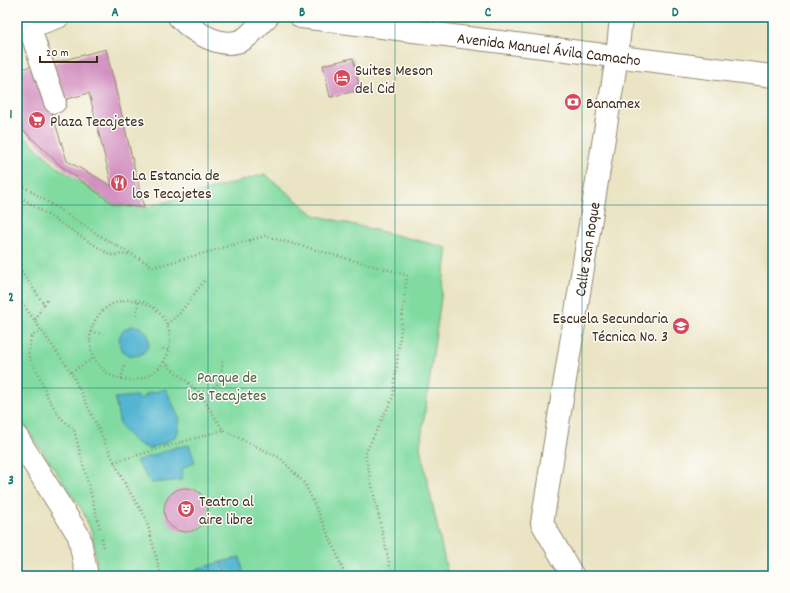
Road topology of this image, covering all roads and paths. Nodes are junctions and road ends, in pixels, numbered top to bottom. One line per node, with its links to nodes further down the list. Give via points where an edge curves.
1 (58, 17): 6 (street)
2 (179, 17): 3 (street, via 201,33 228,43 243,40)
3 (267, 17)
4 (301, 17): 7 (street, Avenida Manuel Ávila Camacho)
5 (621, 17): 7 (street, Calle San Roque)
6 (23, 29): 9 (street)
7 (617, 57): 8 (street, Avenida Manuel Ávila Camacho); 46 (street, Calle San Roque, via 542,523)
8 (773, 76)
9 (55, 102)
10 (17, 182): 12 (path)
11 (17, 195): 12 (path, via 110,255)
12 (132, 254): 45 (path, via 154,267 265,236 408,275 393,397 365,454)
13 (17, 265): 18 (path)
14 (204, 281): 21 (path, via 180,312)
15 (17, 296): 20 (path)
16 (48, 299): 18 (path)
17 (139, 301): 19 (path); 21 (path, via 160,313); 23 (path, via 129,300 108,306 97,318)
18 (44, 304): 20 (path)
19 (136, 315)
20 (34, 320): 22 (path)
21 (167, 324): 26 (path)
22 (41, 330): 31 (path); 37 (path, via 31,337 28,355 59,416 74,430)
23 (91, 332): 24 (path); 27 (path, via 91,350)
24 (103, 334)
25 (159, 348): 26 (path)
26 (169, 350): 29 (path)
27 (94, 358): 31 (path); 32 (path, via 110,375)
28 (223, 359): 33 (path, via 220,382 209,391)
29 (164, 362): 32 (path, via 156,371 145,377); 33 (path)
30 (125, 363): 32 (path)
31 (71, 372): 36 (path)
32 (121, 379)
33 (199, 392): 34 (path)
34 (224, 430): 36 (path); 44 (path, via 280,458 305,484)
35 (17, 437): 41 (street, via 79,536)
36 (114, 462): 42 (path, via 146,518)
37 (100, 530)
38 (102, 537): 39 (path)
39 (104, 553)
40 (220, 562): 43 (path)
41 (87, 576)
42 (161, 576)
43 (225, 576)
44 (345, 576)
45 (392, 576)
46 (573, 576)

